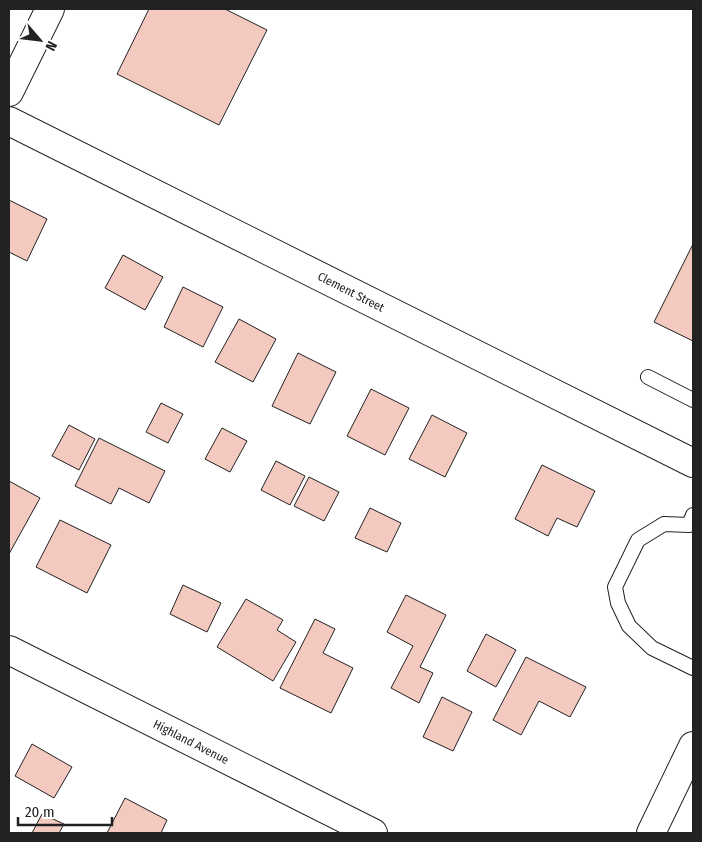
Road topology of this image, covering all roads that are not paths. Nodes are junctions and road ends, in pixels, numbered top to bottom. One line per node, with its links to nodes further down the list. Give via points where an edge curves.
1 (50, 9): 2 (street)
2 (9, 92)
3 (9, 121): 6 (street, Clement Street)
4 (648, 377): 5 (lane)
5 (693, 400)
6 (693, 463)
7 (693, 516): 9 (lane, via 688,525 664,524 638,540 615,587 618,603 629,626 652,648)
8 (9, 650): 11 (street, Highland Avenue)
9 (693, 668)
10 (693, 746): 12 (street)
11 (373, 833)
12 (650, 833)

